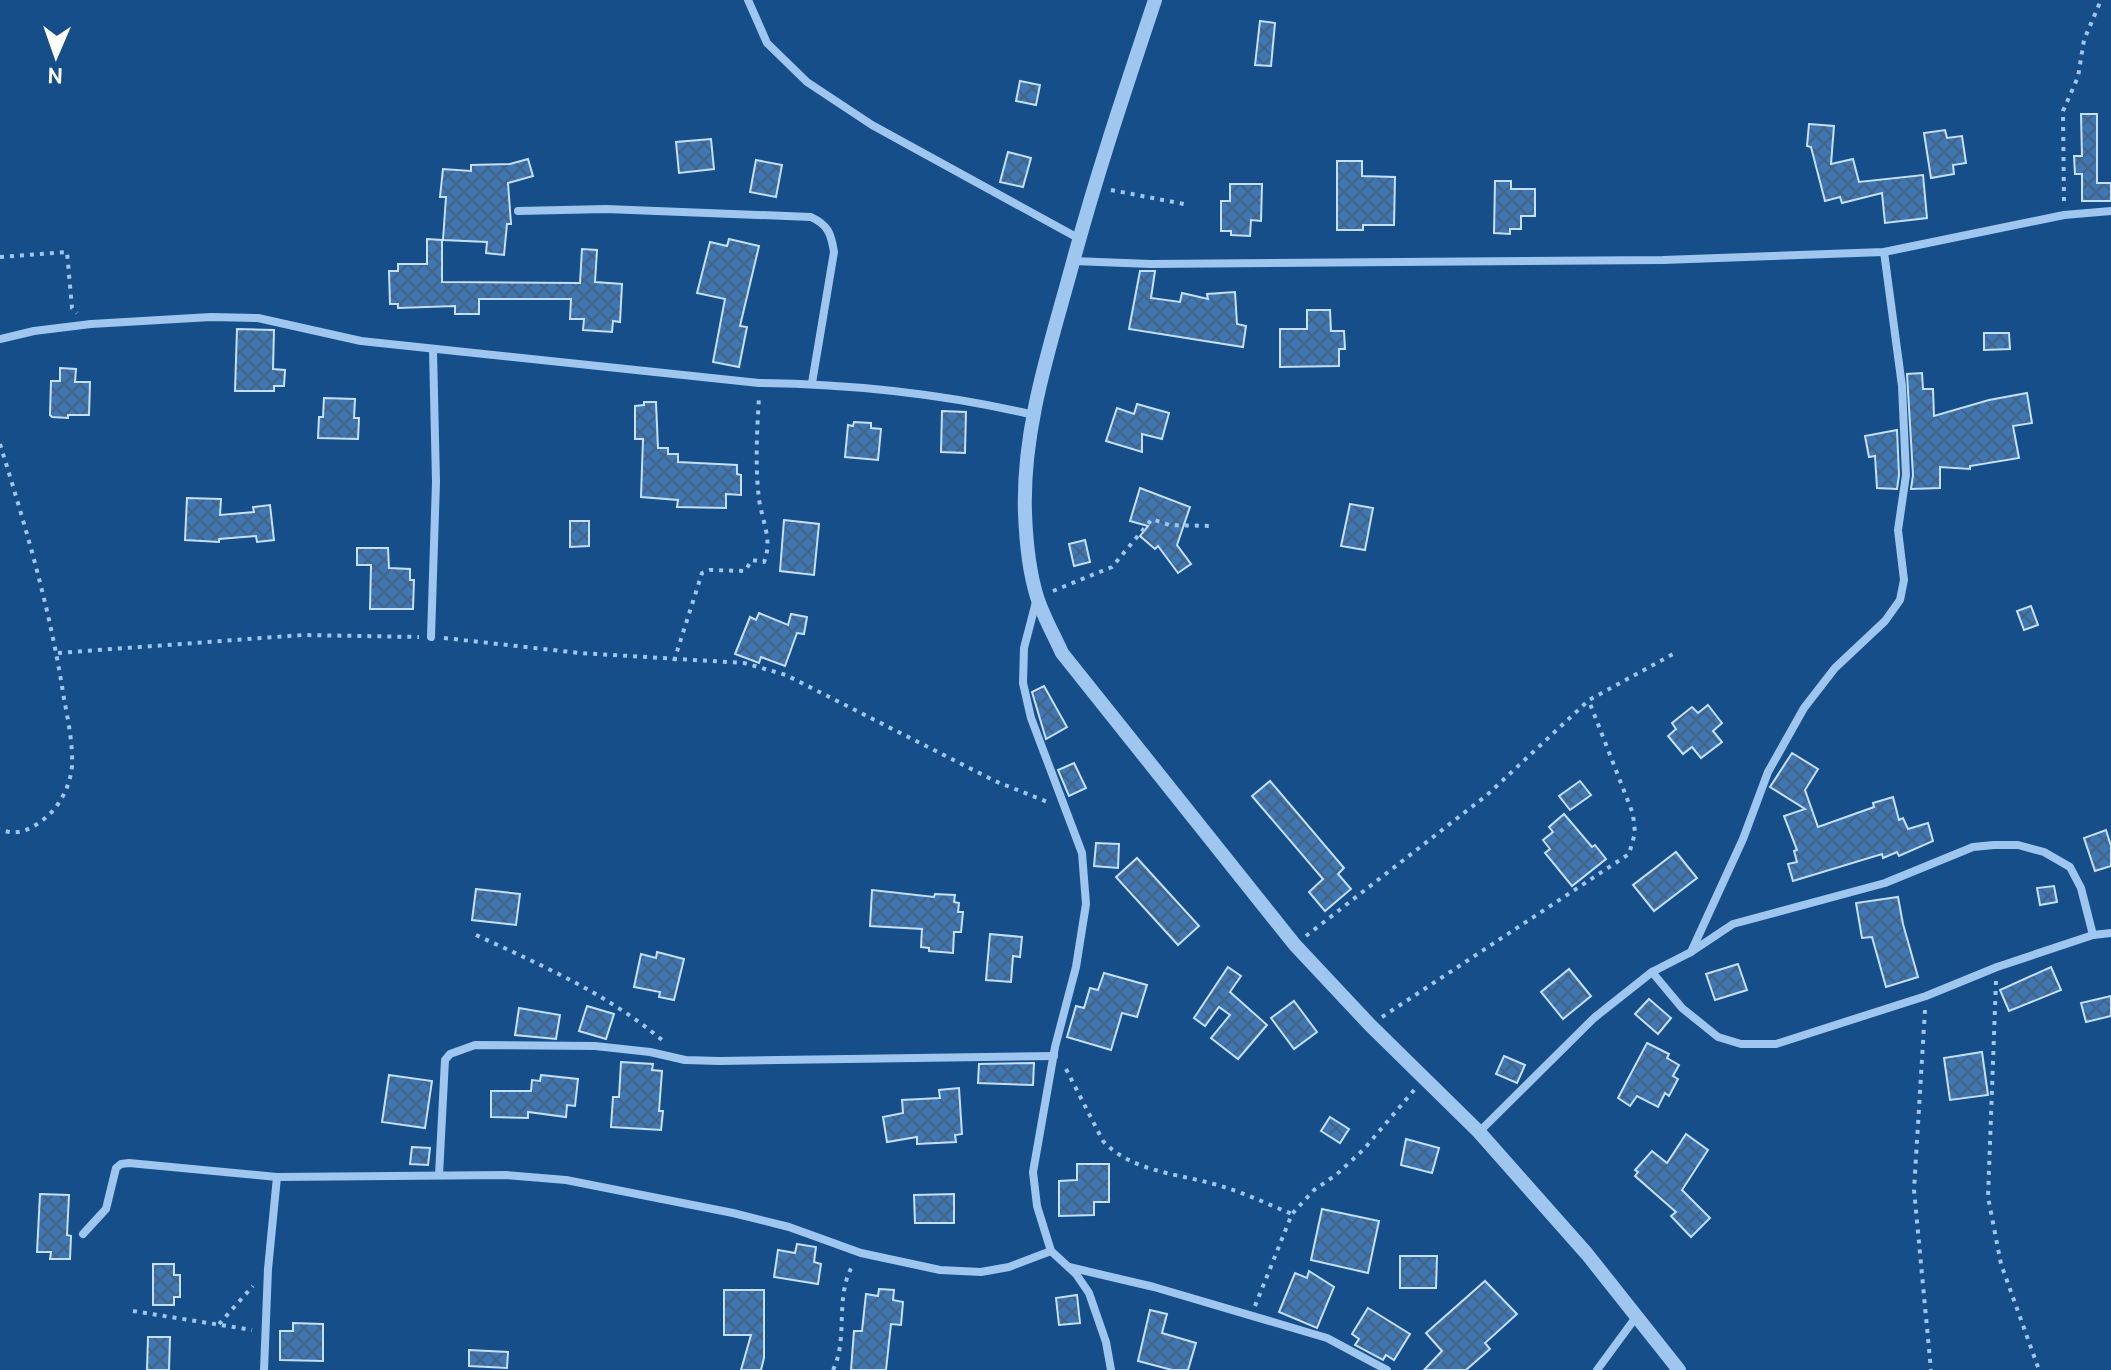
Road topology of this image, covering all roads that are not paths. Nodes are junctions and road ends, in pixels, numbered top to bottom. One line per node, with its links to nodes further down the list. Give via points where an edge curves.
1 (748, 0): 5 (street, via 767,43 807,82 872,125)
2 (1155, 0): 5 (street)
3 (518, 211): 10 (street, via 811,217 825,223 834,252)
4 (2111, 211): 6 (street, via 2064,215)
5 (1078, 238): 7 (street)
6 (1884, 252): 7 (street, via 1663,260); 16 (street, via 1902,386 1906,475 1898,530 1904,580 1900,600 1804,708 1768,772)
7 (1073, 261): 11 (street)
8 (0, 339): 9 (street, via 91,324 258,318 361,341)
9 (433, 350): 10 (street, via 759,383); 13 (street)
10 (812, 383): 11 (street, via 972,400)
11 (1035, 416): 12 (street, via 1025,513)
12 (1037, 598): 18 (street, via 1024,648 1023,683 1082,853 1086,904); 19 (street, via 1062,653 1295,945)
13 (431, 637)
14 (2111, 933): 15 (street)
15 (2093, 935): 16 (street, via 2070,867 2044,852 1994,845 1973,847 1885,883 1733,924); 17 (street, via 1776,1044 1741,1044 1718,1037 1682,1008)
16 (1691, 952): 17 (street)
17 (1652, 972): 19 (street, via 1594,1018)
18 (1055, 1051): 20 (street, via 685,1060 595,1046 475,1045 445,1060); 23 (street, via 1033,1172)
19 (1479, 1132): 25 (street)
20 (439, 1175): 21 (street); 23 (street, via 566,1180 733,1213 861,1253 940,1270 981,1272)
21 (277, 1177): 22 (street, via 121,1164 106,1209); 26 (street)
22 (83, 1234)
23 (1051, 1251): 24 (street)
24 (1068, 1267): 27 (street, via 1089,1293); 28 (street, via 1327,1338)
25 (1636, 1317): 29 (street); 30 (street)
26 (264, 1370)
27 (1111, 1370)
28 (1387, 1370)
29 (1597, 1370)
30 (1679, 1370)

